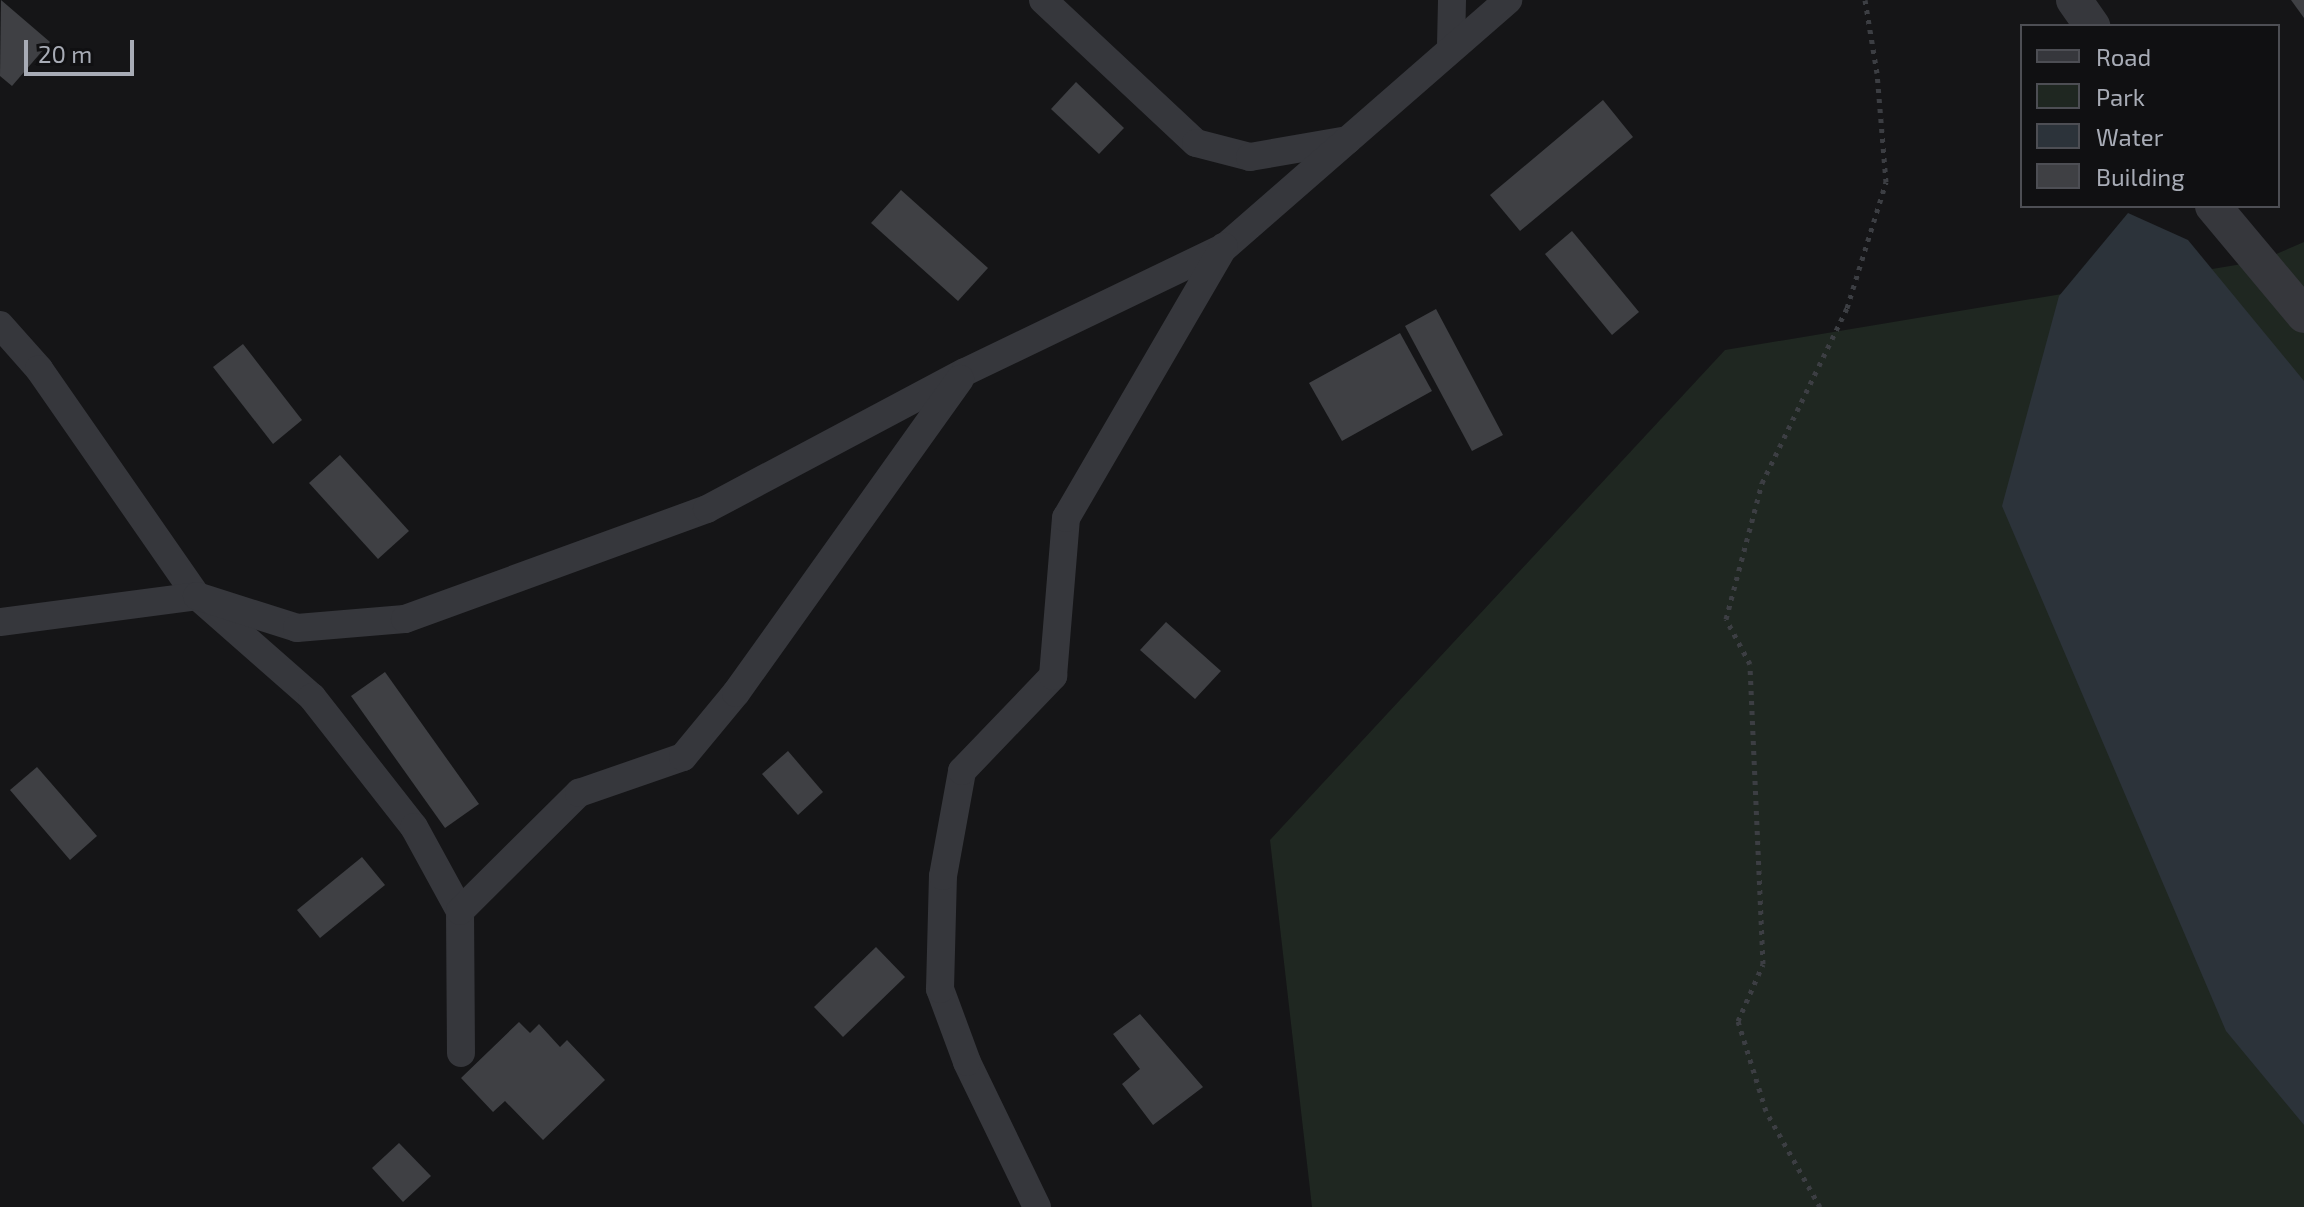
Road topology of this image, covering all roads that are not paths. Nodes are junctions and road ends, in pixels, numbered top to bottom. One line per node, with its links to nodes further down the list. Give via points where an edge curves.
1 (1043, 0): 7 (street, via 1196,143 1250,157)
2 (1452, 0): 6 (street)
3 (1508, 0): 6 (street)
4 (2074, 0): 5 (street)
5 (2091, 24)
6 (1451, 45): 7 (street)
7 (1348, 140): 9 (street)
8 (2219, 215): 10 (street)
9 (1225, 247): 12 (street); 17 (street, via 1066,518 1053,676 962,771 943,876 940,989 967,1062)
10 (2304, 315)
11 (0, 325): 13 (street, via 39,369)
12 (965, 372): 13 (street, via 707,509 405,619 297,628); 15 (street, via 736,693 683,757 579,793)
13 (197, 596): 14 (street); 15 (street, via 312,697 414,827)
14 (0, 622)
15 (460, 911): 16 (street)
16 (461, 1053)
17 (1037, 1207)

